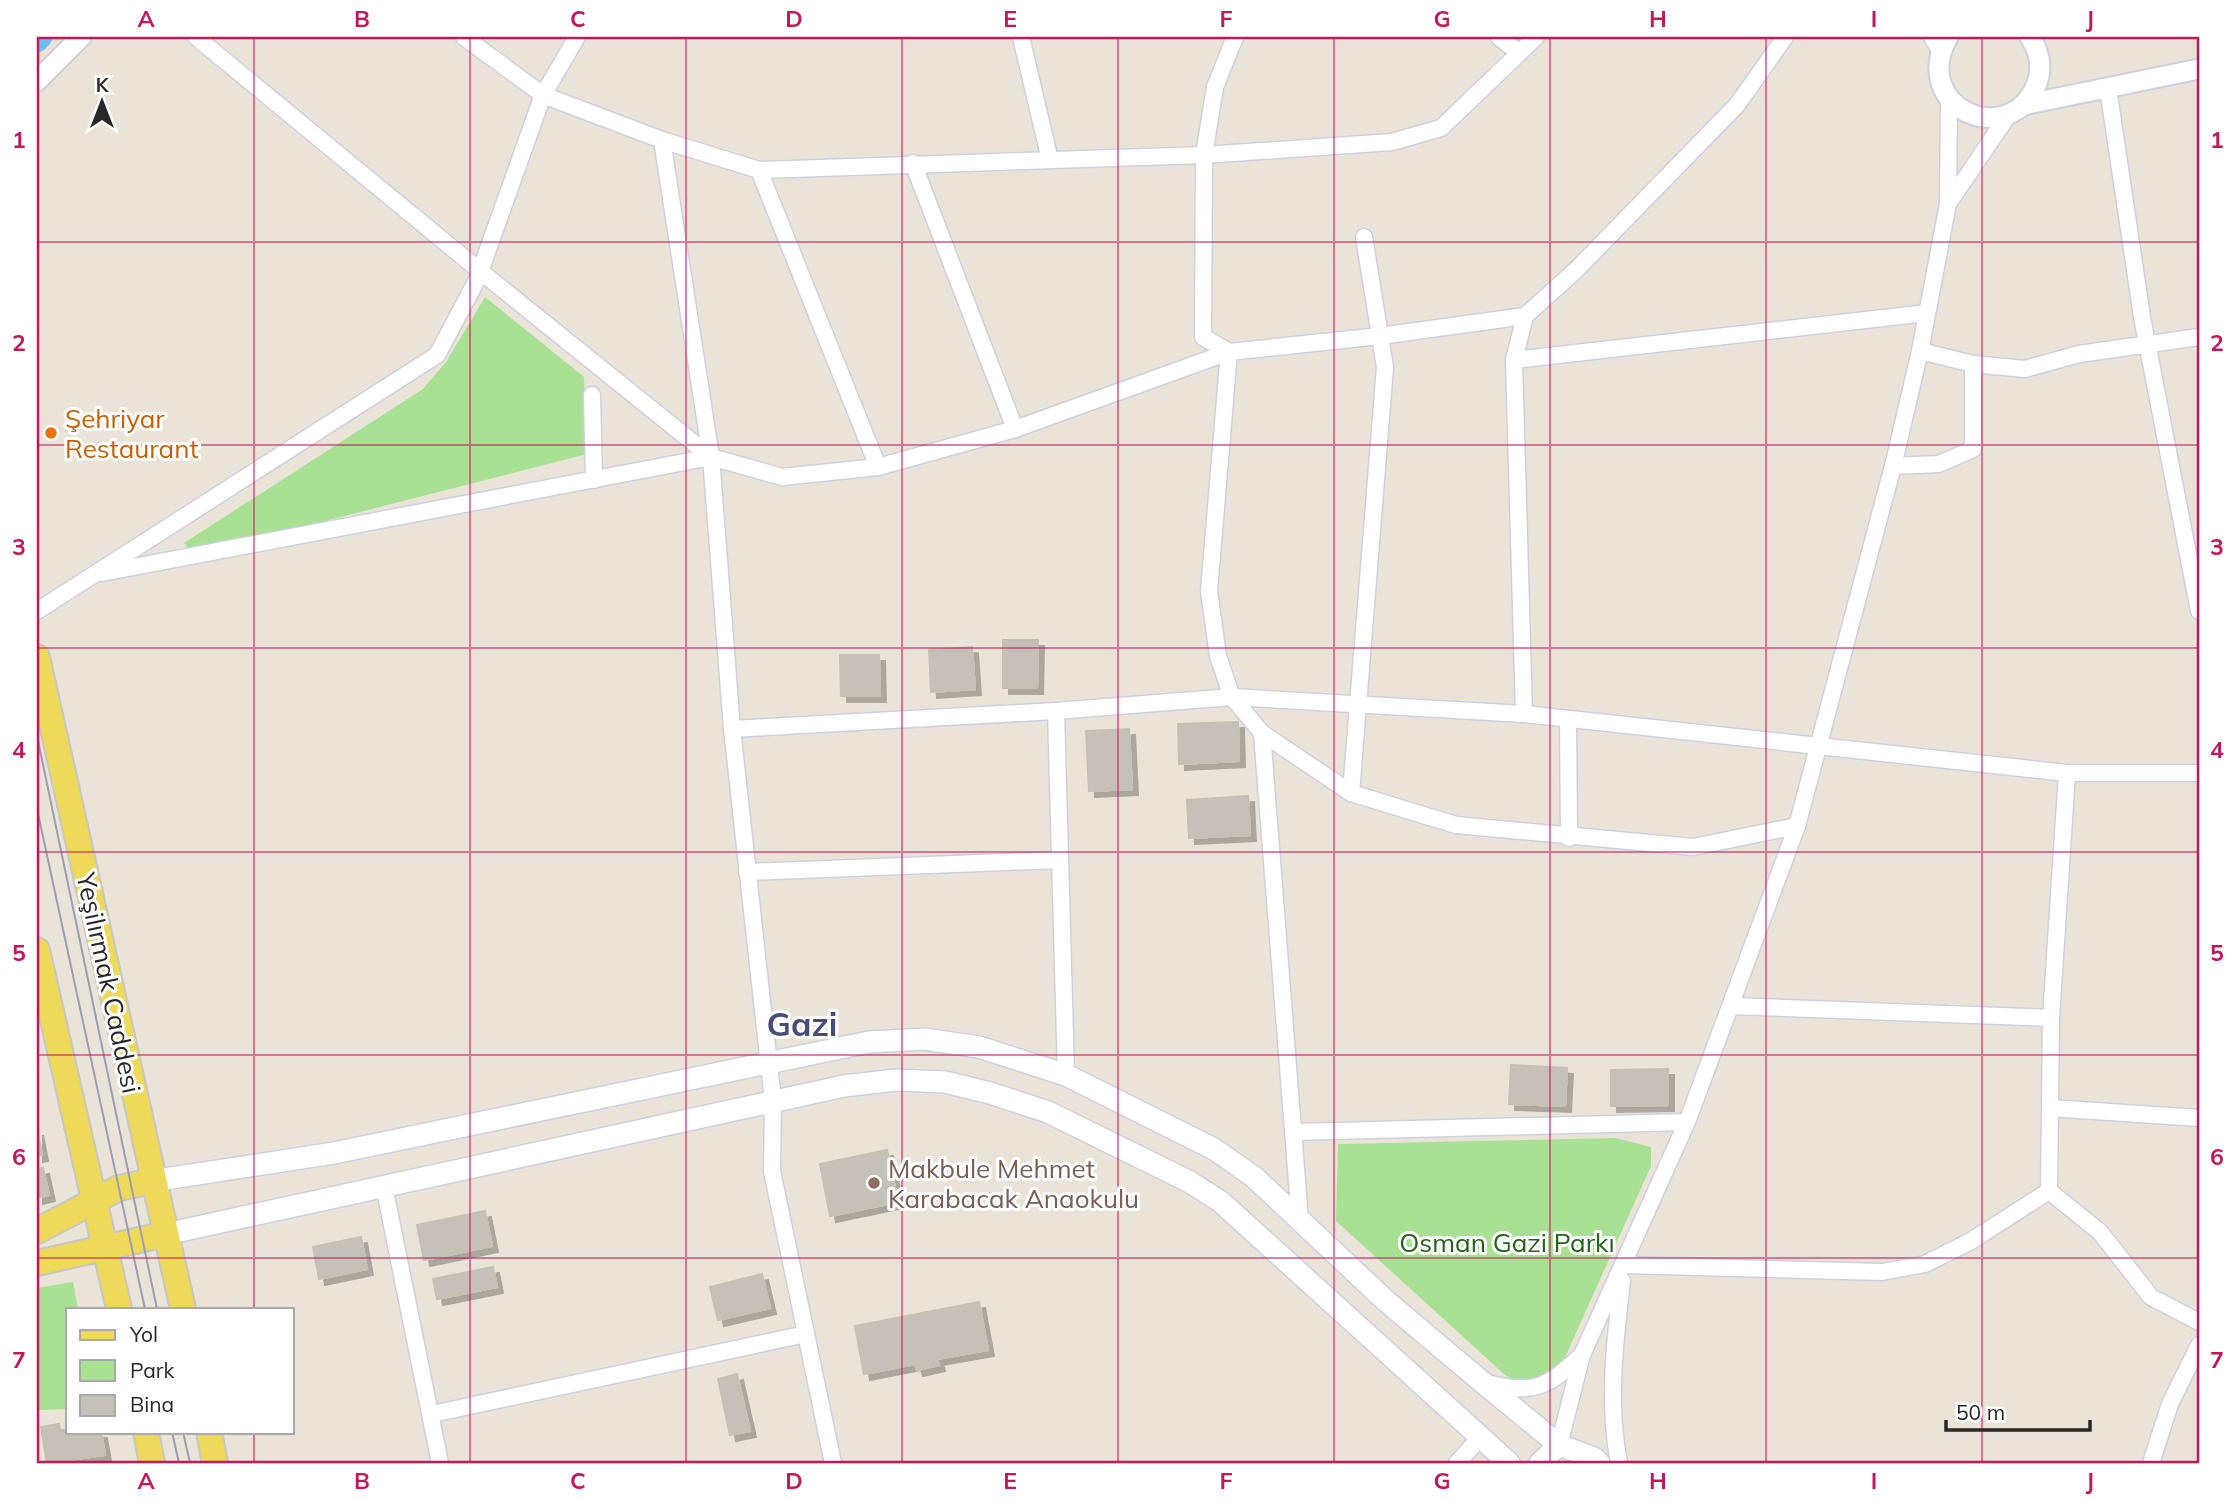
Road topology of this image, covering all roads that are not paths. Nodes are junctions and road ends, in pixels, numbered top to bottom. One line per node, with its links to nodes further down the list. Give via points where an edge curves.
1 (80, 37): 14 (street)
2 (196, 37): 26 (street)
3 (464, 37): 16 (street)
4 (577, 37): 16 (street)
5 (1021, 37): 21 (street)
6 (1236, 37): 20 (street, via 1216,87)
7 (1499, 37): 12 (street)
8 (1536, 37): 12 (street)
9 (1785, 37): 28 (street, via 1737,105)
10 (2030, 37): 18 (street, via 2040,61 2039,78 2033,93)
11 (1940, 41): 17 (street, via 1937,67)
12 (1519, 53): 20 (street, via 1441,128 1392,142)
13 (2199, 69): 15 (street)
14 (37, 81)
15 (2108, 88): 18 (street); 31 (street)
16 (543, 94): 19 (street); 26 (street)
17 (1949, 99): 18 (street, via 1977,117 1993,118); 24 (street)
18 (2016, 110): 24 (street)
19 (662, 140): 23 (street); 38 (street)
20 (1205, 155): 21 (street); 33 (street, via 1203,337)
21 (1050, 160): 22 (street)
22 (913, 163): 23 (street); 37 (street)
23 (759, 170): 40 (street)
24 (1948, 204): 27 (street)
25 (1364, 237): 29 (street)
26 (480, 271): 38 (street); 42 (street, via 437,355)
27 (1927, 313): 32 (street); 34 (street)
28 (1525, 316): 29 (street); 34 (street)
29 (1380, 337): 33 (street); 47 (street, via 1385,367)
30 (2199, 337): 31 (street)
31 (2147, 345): 35 (street, via 2079,354 2025,369); 44 (street)
32 (1920, 351): 35 (street); 39 (street)
33 (1229, 352): 37 (street); 46 (street, via 1209,591 1218,656)
34 (1514, 360): 49 (street)
35 (1973, 364): 39 (street, via 1973,449 1939,464)
36 (592, 395): 41 (street)
37 (1015, 429): 40 (street)
38 (712, 457): 40 (street, via 782,477); 41 (street); 51 (street)
39 (1893, 466): 53 (street)
40 (878, 467)
41 (594, 480): 42 (street)
42 (93, 574): 43 (street)
43 (37, 611)
44 (2199, 611)
45 (37, 657): 71 (main road, Yeşilırmak Caddesi)
46 (1232, 696): 47 (street); 48 (street); 52 (street)
47 (1358, 704): 49 (street); 56 (street)
48 (1056, 711): 51 (street); 59 (street)
49 (1524, 714): 50 (street)
50 (1568, 719): 53 (street); 58 (street)
51 (732, 729): 60 (street)
52 (1262, 733): 56 (street); 70 (street)
53 (1819, 745): 54 (street); 57 (street)
54 (2067, 773): 55 (street); 63 (street)
55 (2199, 773)
56 (1351, 793): 58 (street, via 1456,825)
57 (1797, 826): 58 (street, via 1693,847); 62 (street)
58 (1569, 838)
59 (1060, 860): 60 (street); 65 (street)
60 (747, 872): 64 (street)
61 (38, 961): 74 (main road)
62 (1732, 1006): 63 (street); 69 (street)
63 (2051, 1018): 67 (street)
64 (769, 1062): 65 (main road, via 869,1042 924,1039 979,1047); 66 (street); 71 (main road, via 334,1153)
65 (1066, 1075): 75 (main road, via 1214,1149 1254,1177)
66 (773, 1101): 72 (main road); 84 (street, via 772,1171); 91 (main road, via 897,1080 945,1082 1048,1112 1221,1202)
67 (2050, 1108): 68 (street); 73 (street)
68 (2199, 1118)
69 (1687, 1122): 70 (street); 80 (street)
70 (1295, 1132): 75 (street)
71 (152, 1181): 74 (main road, via 119,1188); 77 (main road, Yeşilırmak Caddesi)
72 (384, 1186): 77 (main road); 88 (street)
73 (2049, 1191): 80 (street, via 1971,1241 1925,1264 1882,1272); 83 (street, via 2100,1232 2151,1297)
74 (94, 1201): 76 (main road); 78 (main road)
75 (1300, 1220): 87 (main road)
76 (37, 1231)
77 (166, 1234): 78 (main road); 82 (main road, Yeşilırmak Caddesi)
78 (105, 1246): 79 (main road); 81 (main road)
79 (37, 1263)
80 (1624, 1265): 86 (street); 101 (street, via 1614,1351 1614,1440)
81 (119, 1308)
82 (183, 1308)
83 (2199, 1322)
84 (806, 1334): 88 (street); 96 (street)
85 (2199, 1346): 102 (street, via 2169,1404)
86 (1581, 1356): 87 (street, via 1553,1381 1532,1388); 92 (street)
87 (1480, 1381): 92 (main road)
88 (432, 1414): 95 (street)
89 (146, 1434): 93 (main road)
90 (208, 1434): 94 (main road)
91 (1479, 1439): 97 (street); 98 (main road)
92 (1559, 1445): 99 (main road); 100 (main road)
93 (152, 1463)
94 (215, 1463)
95 (440, 1463)
96 (833, 1463)
97 (1457, 1463)
98 (1509, 1463)
99 (1540, 1463)
100 (1599, 1463)
101 (1619, 1463)
102 (2151, 1463)

